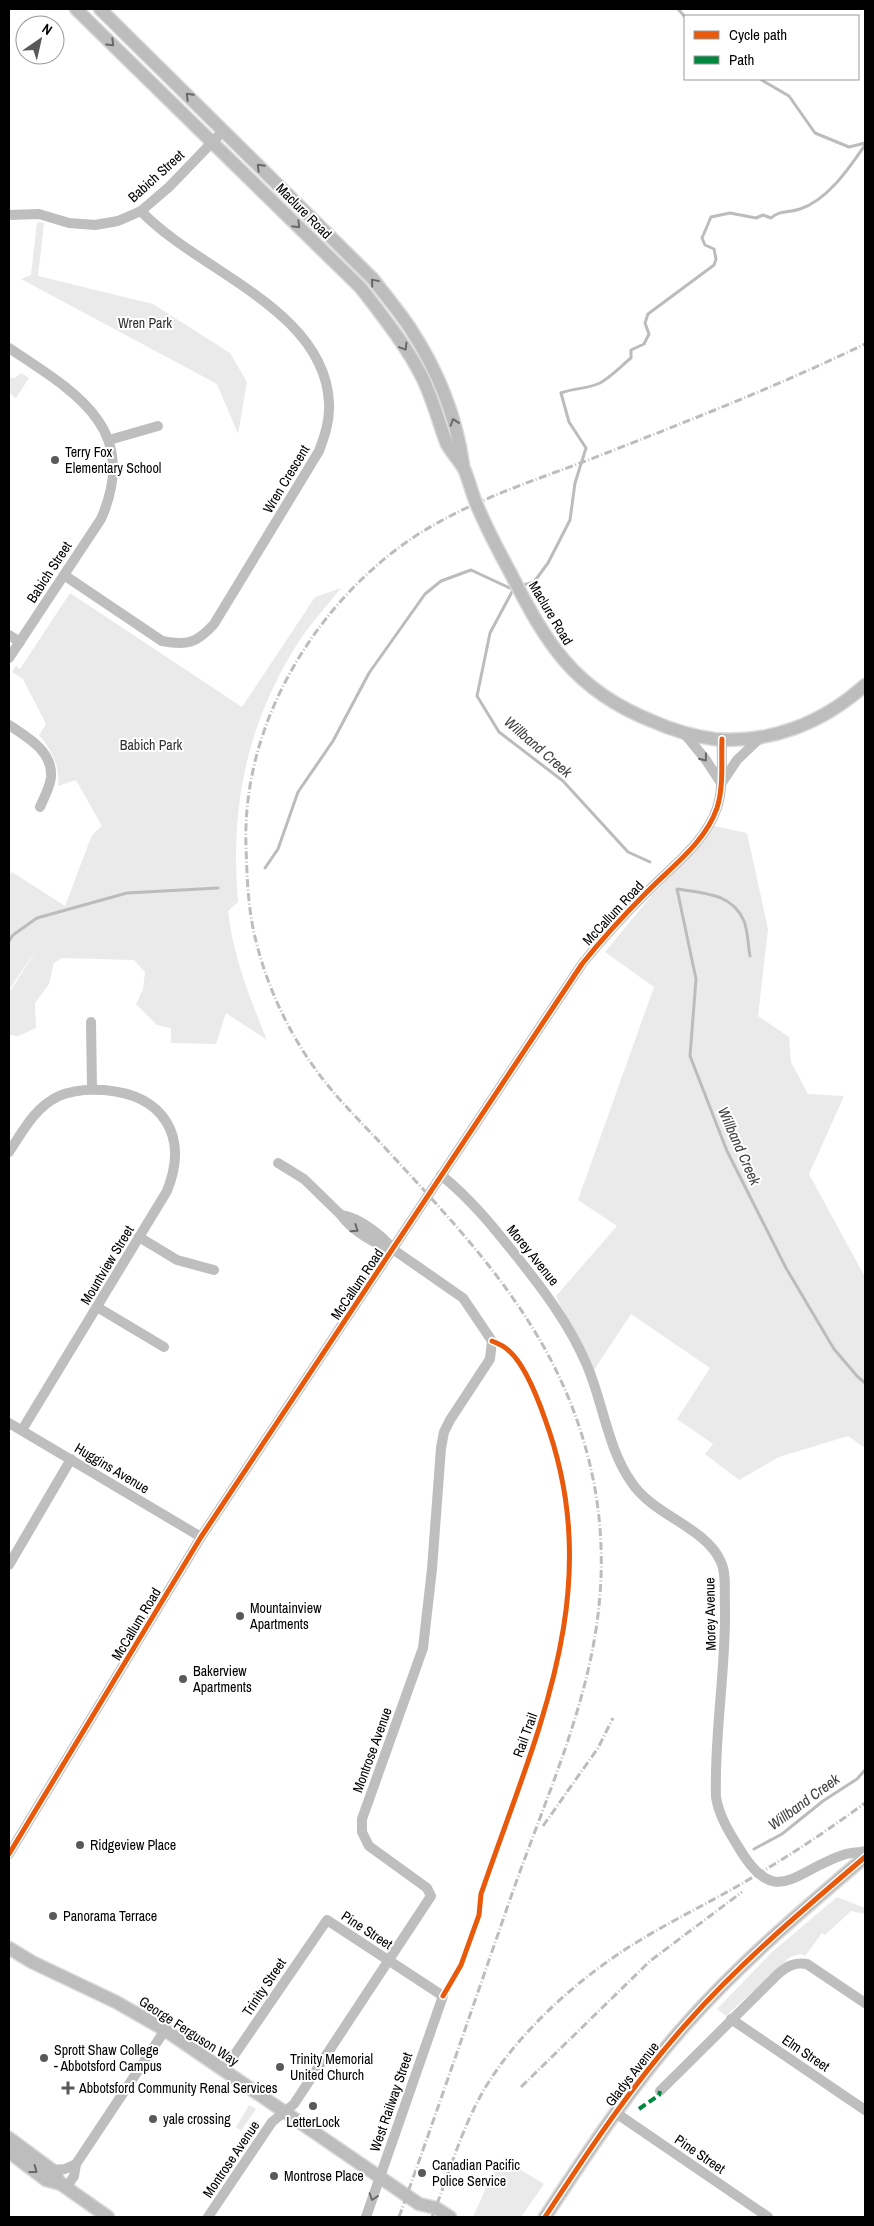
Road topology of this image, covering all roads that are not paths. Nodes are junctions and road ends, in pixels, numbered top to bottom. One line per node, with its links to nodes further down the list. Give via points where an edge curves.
1 (76, 9): 4 (main road, Maclure Road, one-way to 4)
2 (100, 9): 3 (main road, Maclure Road, one-way to 2)
3 (223, 131): 4 (street, Babich Street); 10 (main road, Maclure Road, one-way to 3, via 460,439 448,405 434,369 410,327 372,279)
4 (213, 142): 5 (street, Babich Street); 10 (main road, Maclure Road, one-way to 10, via 366,295 398,337 422,377 447,444)
5 (141, 211): 6 (street, Babich Street, via 118,221 95,225 69,223 39,214); 11 (street, Wren Crescent, via 158,229 260,297 296,331 314,355 326,380 329,403 327,427 311,466 214,624 203,636 176,644 162,641)
6 (9, 215)
7 (9, 348): 9 (street, Babich Street, via 71,390 99,421)
8 (158, 426): 9 (street)
9 (109, 440): 11 (street, Babich Street, via 113,481 109,500 101,519)
10 (464, 469): 17 (main road, Maclure Road, via 476,504 496,545 528,608 556,652 597,692 630,712)
11 (64, 576): 13 (street, Babich Street)
12 (9, 635): 13 (street)
13 (20, 642): 14 (street, Babich Street)
14 (9, 658)
15 (865, 685): 19 (main road, via 852,697 814,719 786,732)
16 (9, 725): 21 (street, via 44,752 49,765 51,778)
17 (684, 733): 18 (main road, Maclure Road); 20 (street, one-way to 20)
18 (722, 739): 19 (main road); 20 (street, McCallum Road)
19 (758, 739): 20 (street, via 737,760)
20 (721, 784): 26 (street, McCallum Road, via 717,807 697,842 582,964)
21 (40, 807)
22 (91, 1022): 23 (street)
23 (92, 1089): 24 (street, via 59,1096 44,1105 31,1117); 27 (street, Mountview Street, via 121,1092 155,1107 173,1138 174,1174)
24 (9, 1152)
25 (278, 1163): 28 (street, via 304,1179 341,1215 350,1216)
26 (441, 1176): 28 (street, McCallum Road); 37 (street, Morey Avenue, via 472,1203 552,1301 572,1333 587,1364 620,1463 632,1483 656,1508 702,1538 722,1563 725,1656 716,1796 721,1817 748,1864 774,1884 790,1880 845,1854)
27 (139, 1238): 29 (street, via 177,1260); 30 (street, Mountview Street)
28 (394, 1250): 35 (street, McCallum Road); 42 (street, Montrose Avenue, via 463,1298 493,1344 487,1365 444,1432 424,1641 362,1819 362,1832 369,1846 431,1893 430,1900)
29 (214, 1270)
30 (97, 1307): 31 (street); 33 (street, Mountview Street)
31 (164, 1346)
32 (9, 1422): 33 (street, Huggins Avenue)
33 (22, 1430): 34 (street, Huggins Avenue)
34 (72, 1460): 35 (street, Huggins Avenue); 36 (street)
35 (201, 1537): 38 (street, McCallum Road)
36 (9, 1565)
37 (865, 1851)
38 (9, 1854)
39 (865, 1857): 51 (main road, Gladys Avenue, via 766,1944 695,2015)
40 (327, 1920): 42 (street, Pine Street); 47 (street, Trinity Street)
41 (9, 1948): 46 (main road, George Ferguson Way)
42 (390, 1961): 43 (street, Pine Street); 50 (street, Montrose Avenue, via 295,2102)
43 (443, 1996): 55 (street, West Railway Street)
44 (865, 2003): 45 (street, via 812,1967 800,1963 788,1966)
45 (731, 2019): 48 (street); 49 (street, Elm Street)
46 (165, 2030): 47 (main road, George Ferguson Way); 53 (street)
47 (224, 2070): 50 (main road, George Ferguson Way)
48 (660, 2091)
49 (865, 2110)
50 (284, 2112): 55 (main road, George Ferguson Way); 59 (street, Montrose Avenue, via 272,2122)
51 (616, 2113): 63 (main road, Gladys Avenue); 64 (street, Pine Street)
52 (10, 2142): 54 (main road); 56 (main road, one-way to 56, via 46,2180)
53 (76, 2164): 54 (street); 56 (street, via 74,2176)
54 (52, 2170): 56 (main road)
55 (380, 2177): 57 (main road, George Ferguson Way); 60 (street, West Railway Street, one-way to 60)
56 (63, 2186): 58 (main road)
57 (419, 2204): 61 (main road, George Ferguson Way); 62 (main road, George Ferguson Way, via 436,2208)
58 (108, 2217)
59 (208, 2217)
60 (366, 2217)
61 (428, 2217)
62 (450, 2217)
63 (545, 2217)
64 (768, 2217)

